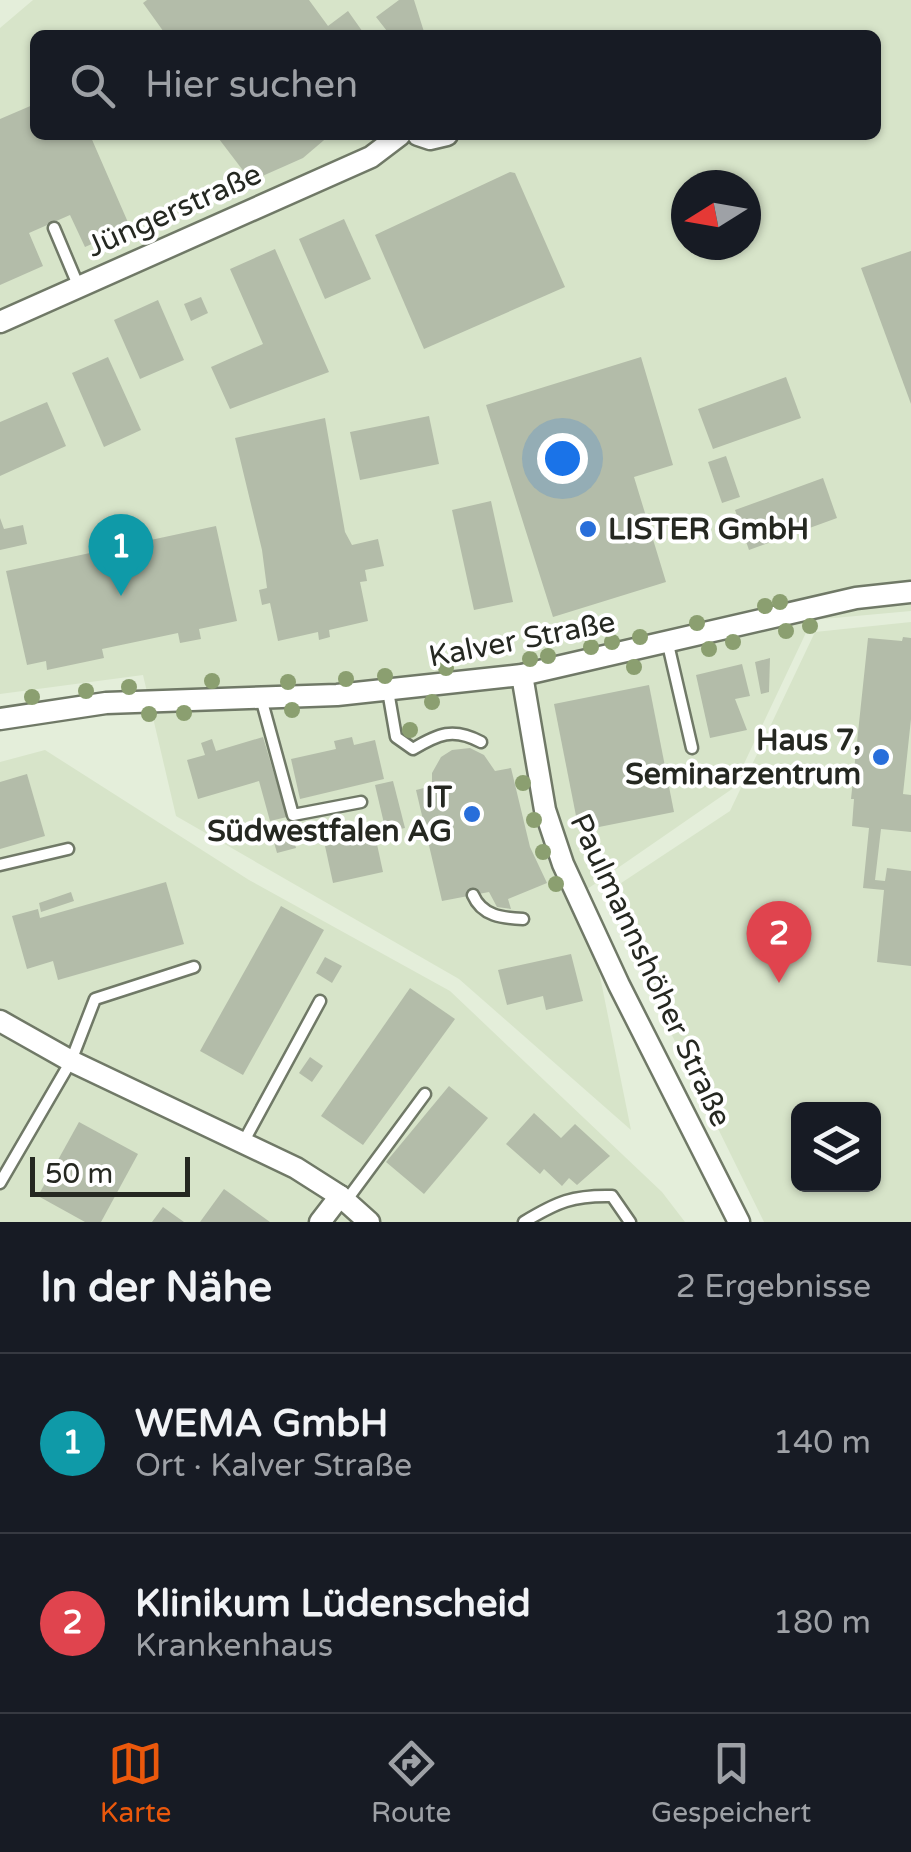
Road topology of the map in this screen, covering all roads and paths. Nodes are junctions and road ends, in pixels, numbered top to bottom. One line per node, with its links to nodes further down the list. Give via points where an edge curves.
1 (394, 140): 3 (street, Jüngerstraße, via 371,158)
2 (54, 228): 3 (lane, Jüngerstraße)
3 (78, 285): 4 (street, Jüngerstraße)
4 (0, 322)
5 (911, 592): 6 (street, Kalver Straße)
6 (666, 639): 7 (street, Kalver Straße); 12 (lane)
7 (522, 676): 8 (street, Kalver Straße); 30 (street, Paulmannshöher Straße, via 545,810 563,864)
8 (388, 691): 9 (street, Kalver Straße); 11 (lane, via 396,737 413,749 441,732)
9 (261, 697): 10 (street, Kalver Straße, via 106,702); 13 (lane, via 293,816)
10 (0, 718)
11 (481, 742)
12 (692, 748)
13 (361, 802)
14 (68, 849): 15 (lane)
15 (0, 866)
16 (473, 895): 17 (lane, via 490,913)
17 (523, 919)
18 (194, 967): 21 (lane, via 95,1000)
19 (320, 1000): 23 (lane)
20 (0, 1021): 21 (street)
21 (71, 1061): 23 (street); 24 (lane)
22 (425, 1094): 25 (lane)
23 (244, 1141): 25 (street)
24 (0, 1183)
25 (343, 1198): 26 (street); 27 (street)
26 (320, 1222)
27 (369, 1222)
28 (524, 1222): 29 (lane, via 570,1196 612,1196)
29 (630, 1222)
30 (739, 1222)

